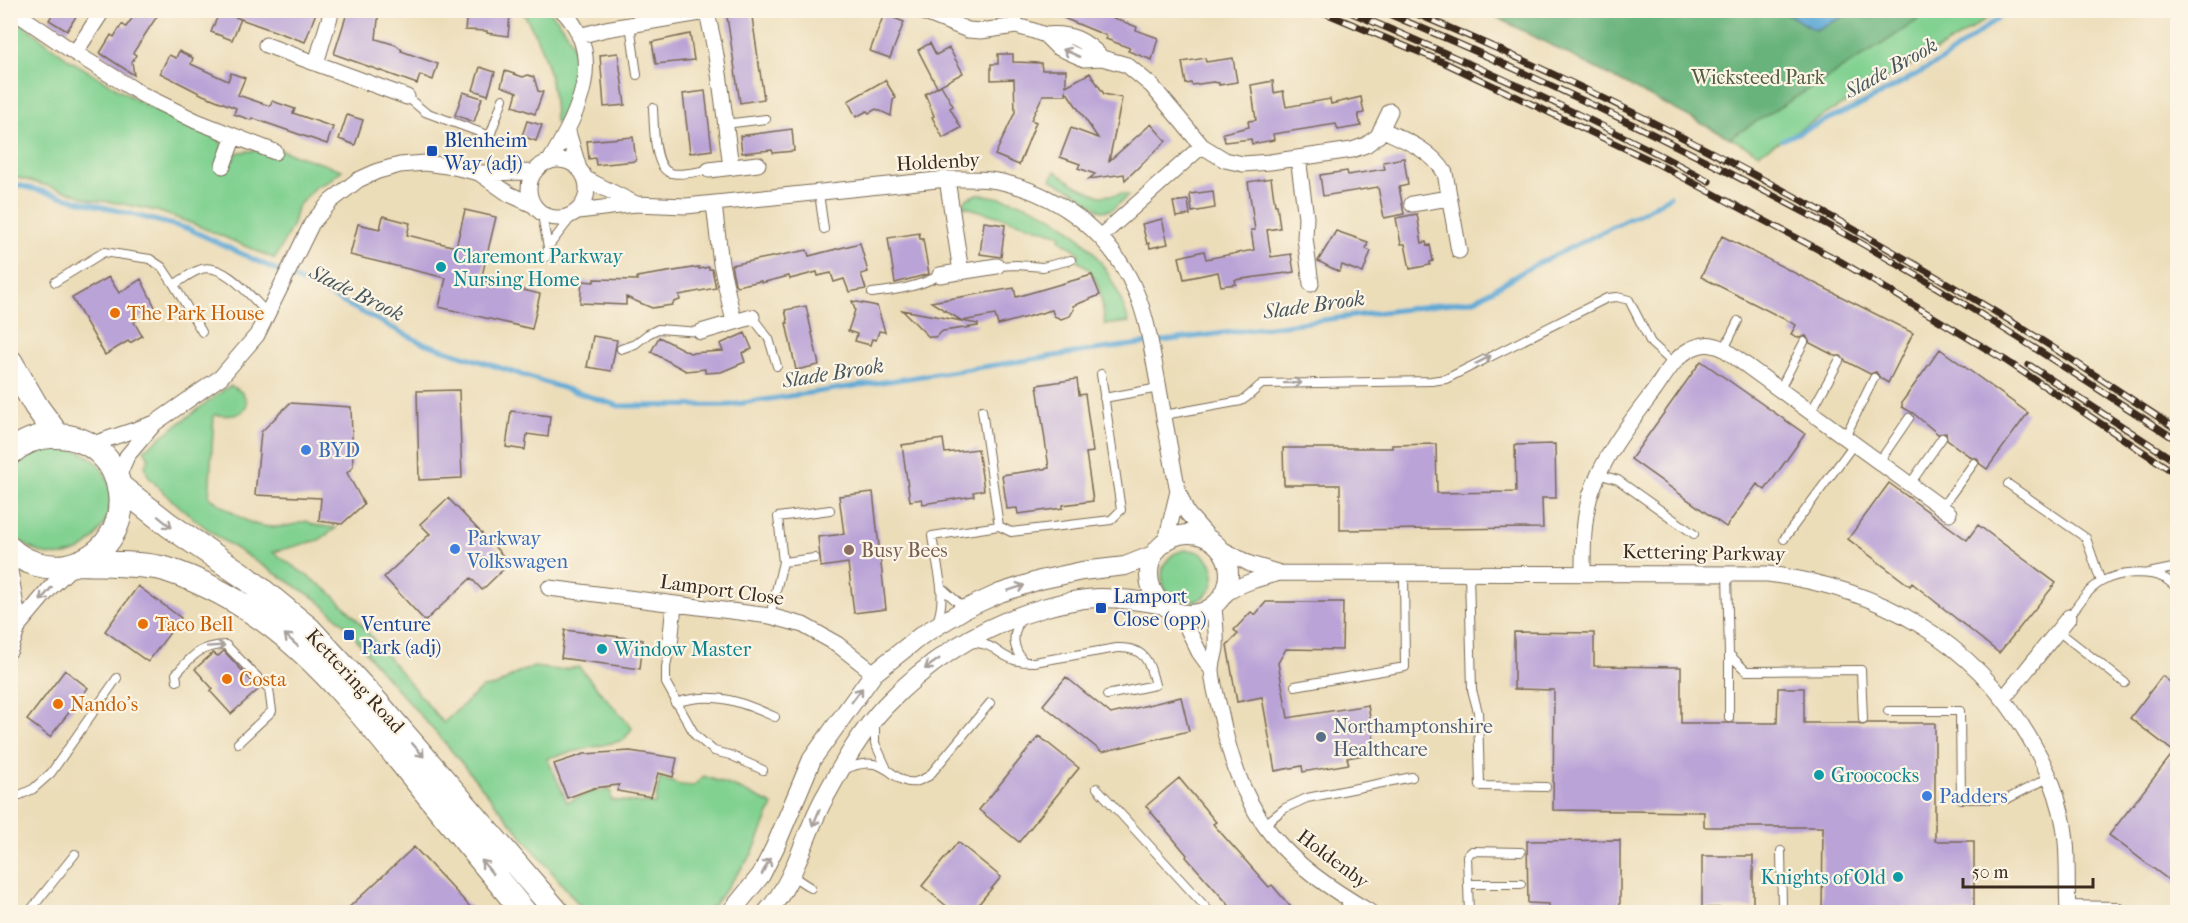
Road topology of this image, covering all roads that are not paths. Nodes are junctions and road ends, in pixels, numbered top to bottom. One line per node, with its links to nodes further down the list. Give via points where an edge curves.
1 (12, 10): 12 (street)
2 (103, 10): 12 (street)
3 (332, 10): 13 (street)
4 (562, 10): 10 (street)
5 (918, 10): 9 (street, via 968,30)
6 (1021, 10): 9 (lane)
7 (706, 11): 8 (street); 20 (street, via 715,46)
8 (630, 24): 10 (street); 14 (lane)
9 (1016, 26): 24 (street, via 1045,35 1056,47 1084,59 1102,57 1127,65 1152,86)
10 (579, 36): 22 (street, via 586,74)
11 (266, 45): 13 (street)
12 (75, 53): 23 (street, via 143,95)
13 (316, 63): 15 (street)
14 (637, 75)
15 (407, 97): 16 (lane, via 425,112 490,136)
16 (503, 99)
17 (653, 108): 31 (lane, via 657,154 666,170 672,174)
18 (1390, 111): 21 (street)
19 (766, 119): 20 (lane)
20 (725, 124): 30 (street)
21 (1381, 129): 26 (street, via 1366,145 1352,150); 37 (street, via 1432,156 1445,173)
22 (568, 132): 27 (street); 34 (street)
23 (234, 136): 25 (street); 29 (street)
24 (1202, 146): 26 (street, via 1225,160 1243,165); 44 (street)
25 (275, 152)
26 (1298, 158): 53 (street)
27 (549, 162): 32 (street); 34 (street, via 575,165)
28 (758, 164): 30 (street)
29 (223, 166)
30 (731, 167): 31 (street)
31 (709, 170)
32 (533, 172): 33 (street); 41 (street, via 528,195)
33 (479, 173): 41 (street); 56 (street, via 454,166 417,164 400,165 358,180 331,201 312,223)
34 (582, 174): 38 (street, Holdenby); 42 (street, via 586,194)
35 (947, 179): 36 (street, Holdenby); 44 (street, Holdenby, via 1006,183 1041,194 1072,212); 50 (street)
36 (819, 193): 39 (street, Holdenby); 43 (lane)
37 (1449, 198): 40 (street); 46 (street)
38 (636, 204): 39 (street, Holdenby); 42 (street, Holdenby)
39 (714, 204): 59 (street, via 721,264)
40 (1412, 204)
41 (537, 210): 42 (street, via 555,219); 45 (lane)
42 (575, 213): 45 (lane)
43 (824, 229)
44 (1101, 236): 71 (street, Holdenby, via 1124,266 1137,292)
45 (548, 246): 47 (lane)
46 (1459, 251)
47 (546, 257)
48 (1071, 260): 49 (lane, via 1043,267)
49 (997, 266): 50 (street)
50 (960, 272): 51 (street)
51 (940, 275): 55 (lane, via 910,288)
52 (55, 282): 54 (lane, via 104,252 150,259 162,267)
53 (1311, 284)
54 (174, 285): 56 (lane, via 200,269 225,272); 60 (lane)
55 (872, 293)
56 (268, 314): 78 (street, via 256,336 221,377)
57 (752, 317): 59 (street); 68 (lane, via 769,339)
58 (1738, 321): 64 (lane)
59 (734, 322): 61 (street)
60 (202, 332)
61 (701, 332): 63 (lane, via 658,329)
62 (1804, 342): 72 (lane)
63 (621, 349)
64 (1724, 349): 67 (street, via 1701,344); 72 (street)
65 (10, 361): 79 (main road)
66 (1839, 361): 75 (lane)
67 (1674, 364): 76 (lane, one-way to 67, via 1241,401 1262,384 1446,379 1607,298 1629,300 1651,343); 86 (street, via 1613,447)
68 (777, 366)
69 (1101, 374): 73 (lane)
70 (1874, 378): 81 (lane)
71 (1159, 388): 73 (lane); 76 (street, Holdenby)
72 (1780, 389): 75 (street)
73 (1104, 398): 93 (lane, via 1122,510 1111,520 1011,532)
74 (982, 410): 93 (lane)
75 (1811, 412): 81 (street)
76 (1164, 415): 90 (street, Holdenby)
77 (1909, 418): 84 (lane)
78 (155, 423): 82 (street); 87 (street, via 128,456)
79 (58, 436): 82 (main road); 83 (main road, via 35,439)
80 (1942, 438): 88 (lane)
81 (1849, 440): 84 (street); 95 (lane)
82 (90, 445): 87 (main road, Kettering Road, via 106,460)
83 (10, 453)
84 (1879, 462): 88 (street)
85 (1974, 464): 92 (lane)
86 (1598, 474): 94 (lane, via 1618,480); 108 (street, via 1585,520)
87 (118, 482): 102 (main road, via 121,509 114,531 99,550); 166 (main road, Kettering Road, one-way to 166, via 309,629)
88 (1910, 484): 92 (street)
89 (2008, 484): 111 (lane, via 2086,538)
90 (1178, 491): 96 (street, Holdenby); 97 (street, Holdenby, via 1187,513)
91 (830, 510): 101 (lane, via 778,517)
92 (1945, 510)
93 (999, 526): 114 (lane, via 932,536)
94 (1694, 534)
95 (1784, 539)
96 (1167, 541): 97 (street, via 1188,534); 99 (street)
97 (1215, 543): 105 (street, Kettering Parkway, via 1250,564); 115 (street, via 1227,558 1230,571 1229,583)
98 (10, 549): 102 (main road, Kettering Road, via 43,566)
99 (1153, 555): 117 (street, one-way to 99, via 1040,580 1125,566); 118 (street, via 1149,582 1155,595)
100 (815, 558): 101 (lane)
101 (783, 562): 120 (lane)
102 (77, 563): 122 (street, one-way to 122); 165 (main road, Kettering Road, one-way to 102, via 362,713 257,613 220,591 163,568)
103 (2178, 567): 110 (lane)
104 (10, 570): 122 (street)
105 (1280, 573): 106 (street, Kettering Parkway); 115 (street, Kettering Parkway, via 1234,588)
106 (1404, 573): 107 (street, Kettering Parkway); 135 (lane, via 1405,667)
107 (1469, 573): 108 (street, Kettering Parkway); 151 (lane, via 1472,690 1478,712 1480,786)
108 (1583, 573): 109 (street, Kettering Parkway)
109 (1727, 573): 128 (lane); 137 (street, Kettering Parkway, via 1797,578 1867,598 1898,612 1950,646)
110 (2143, 574): 111 (lane); 113 (lane, via 2165,579)
111 (2102, 582): 121 (lane)
112 (549, 588): 116 (street, Lamport Close)
113 (2178, 588)
114 (943, 589): 117 (lane); 123 (lane)
115 (1219, 601): 118 (street, via 1203,612 1191,614); 130 (street, Holdenby)
116 (674, 604): 120 (street, Lamport Close); 126 (street)
117 (964, 609): 123 (street)
118 (1172, 609): 119 (street, via 1135,599 1099,597); 130 (street, Holdenby)
119 (1022, 614): 125 (street); 129 (lane, via 1013,640)
120 (770, 616): 131 (street, Lamport Close, via 803,625 837,644)
121 (2069, 617): 124 (street)
122 (19, 625): 127 (street)
123 (935, 627): 131 (street)
124 (2058, 631): 134 (lane); 137 (street)
125 (962, 643): 129 (lane, via 986,644 1012,660); 142 (street, one-way to 142, via 921,672)
126 (670, 645): 138 (lane, via 665,675)
127 (10, 650)
128 (1729, 654): 143 (lane); 144 (lane, via 1746,671 1861,670)
129 (1024, 662): 136 (lane, via 1117,648 1138,651 1151,667 1155,685)
130 (1212, 670): 154 (street, Holdenby, via 1239,780)
131 (874, 673): 167 (street, one-way to 131, via 761,875 812,759)
132 (117, 678): 153 (lane, via 51,773 33,789)
133 (177, 681): 145 (lane, one-way to 145, via 176,674 195,653 208,645 226,645 269,689 272,711)
134 (2125, 683)
135 (1295, 686)
136 (1107, 695)
137 (2004, 698): 149 (street, Kettering Parkway)
138 (675, 703): 141 (lane, via 716,697); 147 (lane, via 702,743)
139 (990, 703): 146 (lane, via 928,776 915,782 903,780)
140 (1888, 711): 149 (lane, via 1960,711 1961,800 2007,799)
141 (775, 717)
142 (876, 718): 146 (lane, via 875,743); 150 (street)
143 (1730, 718)
144 (1863, 719)
145 (238, 743)
146 (886, 767): 150 (lane, via 873,763 855,765)
147 (763, 770)
148 (1412, 777): 154 (lane, via 1307,798)
149 (2050, 777): 163 (street, Kettering Parkway, via 2061,809 2067,852)
150 (836, 778): 158 (street, one-way to 158)
151 (1546, 787)
152 (1097, 788): 169 (lane)
153 (10, 796)
154 (1264, 825): 162 (street, Holdenby, via 1282,848)
155 (1781, 851): 172 (lane, via 1782,905)
156 (1521, 852): 159 (lane, via 1472,851 1467,856)
157 (75, 854): 164 (lane)
158 (791, 875): 161 (lane); 168 (street)
159 (1468, 884): 160 (lane); 171 (lane)
160 (1521, 884)
161 (811, 888)
162 (1346, 906): 170 (street, Holdenby)
163 (2067, 909): 173 (lane, via 2116,906)
164 (29, 912)
165 (524, 912)
166 (557, 912)
167 (731, 912)
168 (767, 912)
169 (1210, 912)
170 (1370, 912)
171 (1469, 912)
172 (1776, 912)
173 (2125, 912)

